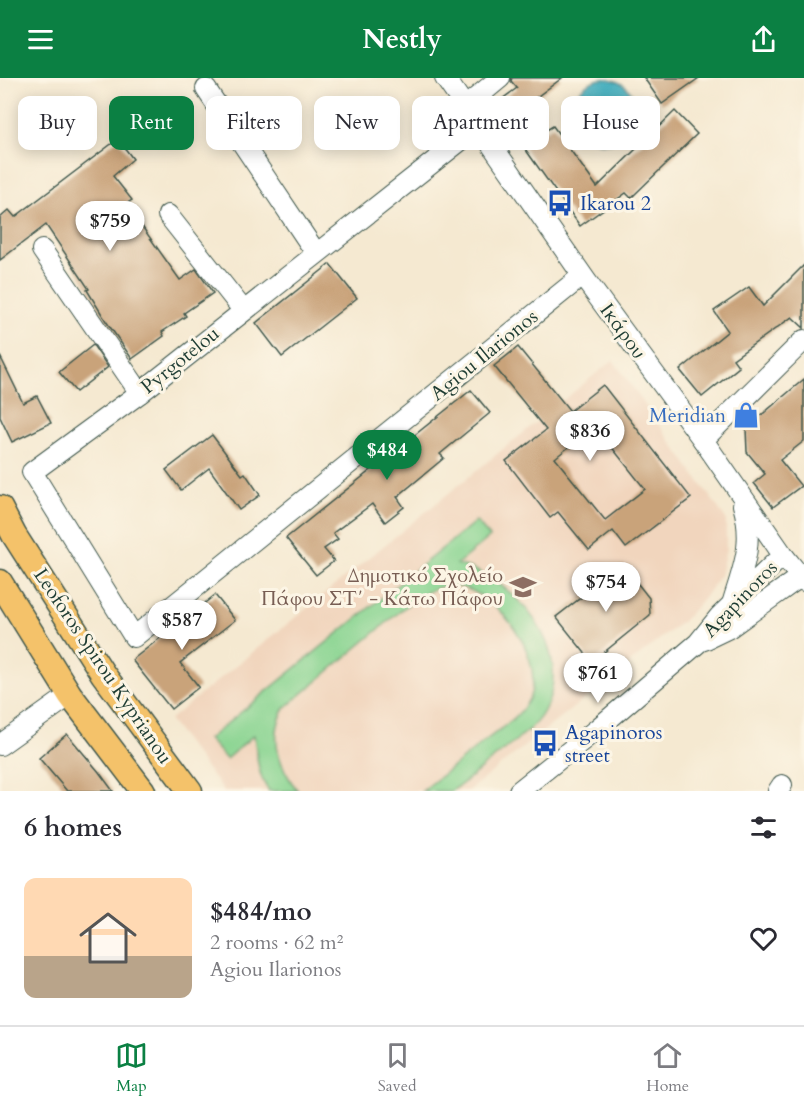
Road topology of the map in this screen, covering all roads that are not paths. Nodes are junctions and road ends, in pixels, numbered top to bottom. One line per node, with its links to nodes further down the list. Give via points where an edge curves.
1 (445, 78): 4 (street, Ικάρου)
2 (500, 78): 5 (street)
3 (206, 89): 10 (street)
4 (457, 96)
5 (478, 96)
6 (448, 150): 10 (street, Pyrgotelou)
7 (495, 150): 11 (street, Ικάρου)
8 (168, 214): 12 (street)
9 (42, 250): 14 (street)
10 (316, 254): 12 (street, Pyrgotelou)
11 (582, 276): 15 (street, Ικάρου); 22 (street, Agiou Ilarionos)
12 (243, 310): 14 (street, Pyrgotelou)
13 (804, 340): 15 (street)
14 (140, 393): 22 (street, Pyrgotelou, via 32,472)
15 (703, 440): 16 (street, Ικάρου)
16 (741, 497): 18 (street, Ικάρου); 21 (street, via 748,541)
17 (0, 508): 27 (main road, Leoforos Spirou Kyprianou, via 103,674)
18 (783, 555): 19 (street, Ικάρου); 21 (street, Agapinoros)
19 (802, 579): 23 (street, Agapinoros, via 729,628)
20 (0, 582): 24 (main road, Leoforos Spirou Kyprianou)
21 (732, 604): 23 (street, Agapinoros)
22 (134, 637)
23 (698, 643): 28 (street, Agapinoros)
24 (70, 695): 25 (street); 26 (main road, Leoforos Spirou Kyprianou)
25 (0, 745)
26 (143, 791)
27 (190, 791)
28 (519, 791)

